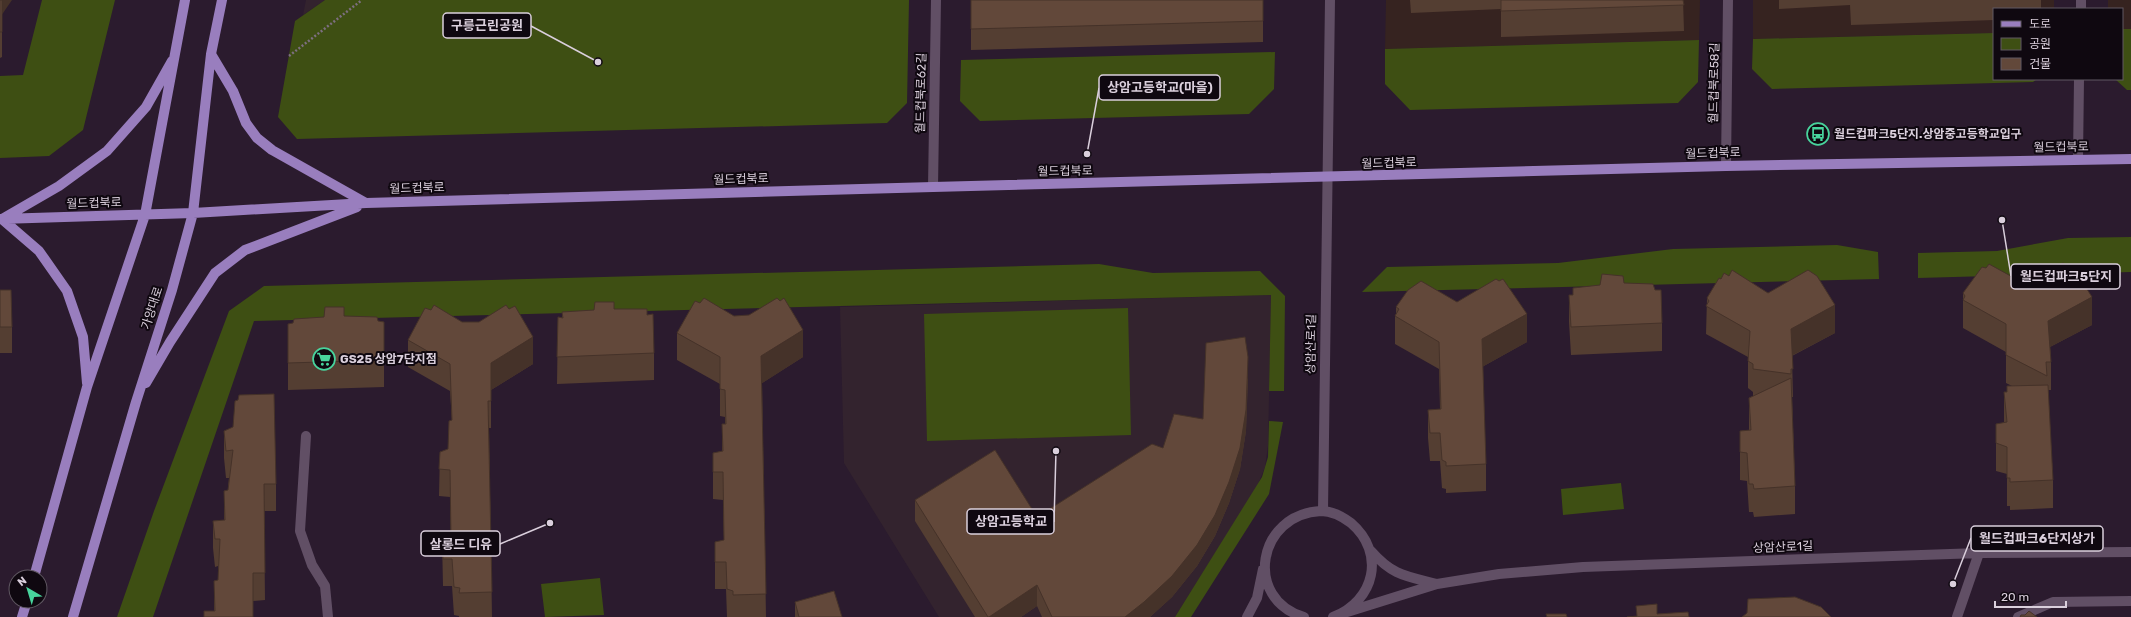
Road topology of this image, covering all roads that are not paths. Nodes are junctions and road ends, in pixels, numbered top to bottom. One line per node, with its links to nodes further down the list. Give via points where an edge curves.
1 (185, 0): 6 (main road)
2 (222, 0): 7 (main road, 가양대로)
3 (936, 0): 13 (street, 월드컵북로62길)
4 (1330, 0): 12 (street, 상암산로1길)
5 (1728, 0): 11 (street, 월드컵북로58길)
6 (177, 53): 16 (main road); 17 (main road, via 146,107 106,151 59,186)
7 (211, 54): 14 (main road, via 233,91 246,123 257,138 272,150); 15 (main road, 가양대로)
8 (2079, 80): 10 (street)
9 (2131, 159): 10 (main road, 월드컵북로)
10 (2078, 160): 11 (main road, 월드컵북로)
11 (1726, 166): 12 (main road, 월드컵북로)
12 (1326, 178): 13 (main road, 월드컵북로); 21 (street, 상암산로1길)
13 (933, 187): 14 (main road, 월드컵북로)
14 (366, 203): 15 (main road, 월드컵북로); 19 (main road, via 245,250 215,273 170,342)
15 (193, 213): 16 (main road, 월드컵북로); 19 (main road, 가양대로, via 172,290)
16 (145, 215): 17 (main road, 월드컵북로); 18 (main road)
17 (1, 219): 18 (main road, via 39,251 67,291 83,337)
18 (87, 387): 26 (main road)
19 (136, 402): 30 (main road, 가양대로)
20 (306, 436): 31 (street, via 300,531 312,565 325,586)
21 (1322, 511): 22 (street, via 1343,517 1362,533); 25 (street, via 1304,513 1292,518 1277,530 1267,546)
22 (1370, 550): 27 (street, via 1384,565 1402,575); 29 (street, via 1370,581 1361,598)
23 (2131, 552): 24 (street, 상암산로1길)
24 (1979, 553): 27 (street, 상암산로1길, via 1583,567 1499,574); 35 (street)
25 (1264, 567): 32 (street, via 1257,598); 33 (street, via 1269,589 1280,604)
26 (36, 569)
27 (1437, 584): 29 (street, 상암산로1길)
28 (2131, 601): 36 (street, via 2053,602)
29 (1344, 613): 34 (street, 상암산로1길)
30 (73, 617)
31 (328, 617)
32 (1246, 617)
33 (1304, 617)
34 (1332, 617)
35 (1957, 617)
36 (2018, 617)

